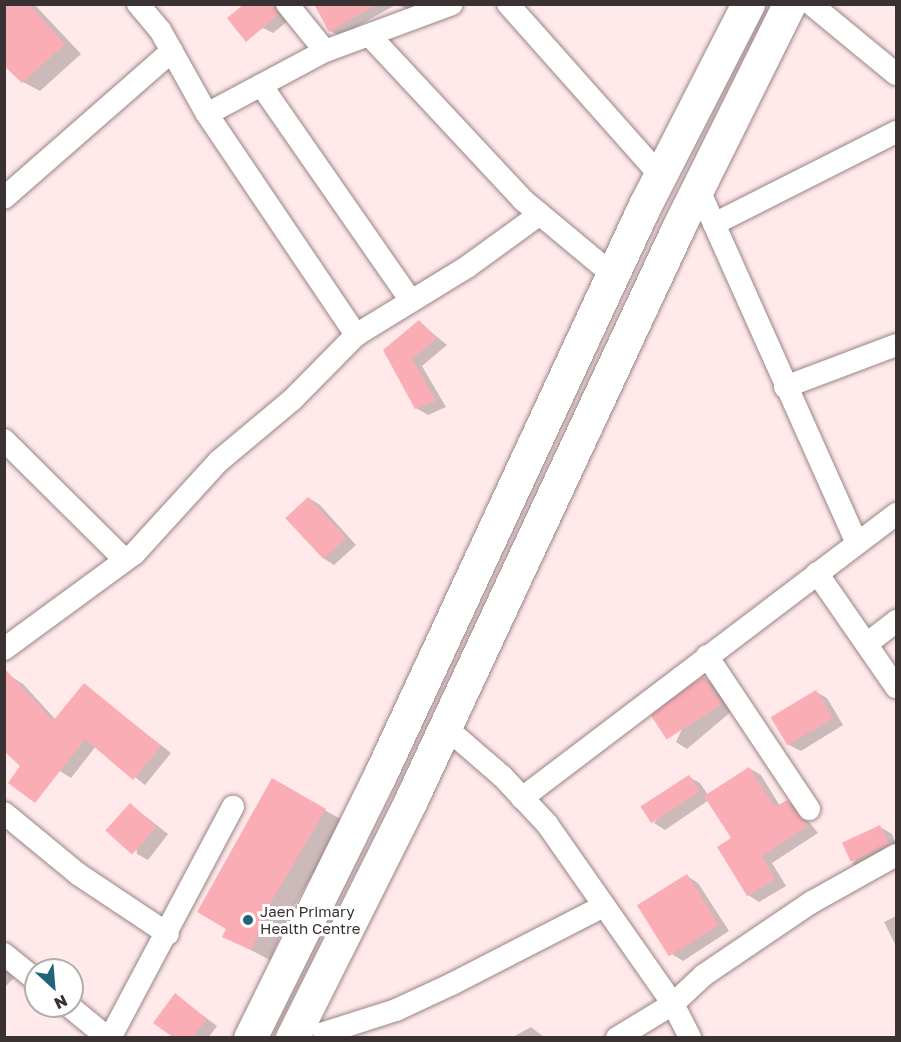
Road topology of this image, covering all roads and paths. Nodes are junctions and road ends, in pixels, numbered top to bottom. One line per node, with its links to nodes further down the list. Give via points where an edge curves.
1 (138, 4): 9 (street)
2 (287, 4): 10 (street)
3 (452, 4): 8 (street)
4 (508, 4): 15 (street)
5 (748, 4): 15 (main road)
6 (789, 4): 16 (main road)
7 (811, 4): 11 (street)
8 (371, 37): 10 (street); 18 (street, via 432,106)
9 (172, 51): 13 (street); 17 (street)
10 (325, 51): 12 (street)
11 (897, 74)
12 (261, 85): 13 (street); 21 (street)
13 (207, 114): 22 (street)
14 (897, 132): 19 (street)
15 (660, 174): 20 (main road)
16 (698, 188): 19 (street); 35 (main road)
17 (4, 198)
18 (540, 214): 20 (street); 21 (street)
19 (714, 224): 24 (street)
20 (613, 275): 49 (main road, via 380,775)
21 (411, 302): 22 (street)
22 (356, 335): 28 (street, via 292,400 219,461)
23 (897, 345): 24 (street)
24 (785, 387): 27 (street)
25 (4, 440): 28 (street)
26 (897, 514): 27 (street)
27 (857, 543): 29 (street)
28 (125, 560): 32 (street)
29 (817, 573): 31 (street); 33 (street)
30 (897, 621): 31 (street)
31 (868, 644): 34 (street)
32 (4, 649)
33 (708, 656): 36 (street); 38 (street)
34 (897, 687)
35 (444, 726): 36 (street); 47 (main road)
36 (522, 798): 41 (street, via 547,824)
37 (233, 807): 42 (street)
38 (809, 809)
39 (4, 813): 42 (street, via 78,874)
40 (897, 855): 45 (street, via 812,902 705,975)
41 (604, 906): 45 (street); 47 (street, via 396,1010)
42 (168, 934): 48 (street)
43 (4, 954): 44 (street)
44 (24, 970)
45 (673, 1004): 51 (street); 52 (street)
46 (84, 1018): 48 (street)
47 (320, 1026): 50 (main road)
48 (109, 1038)
49 (250, 1038)
50 (292, 1038)
51 (617, 1038)
52 (690, 1038)

